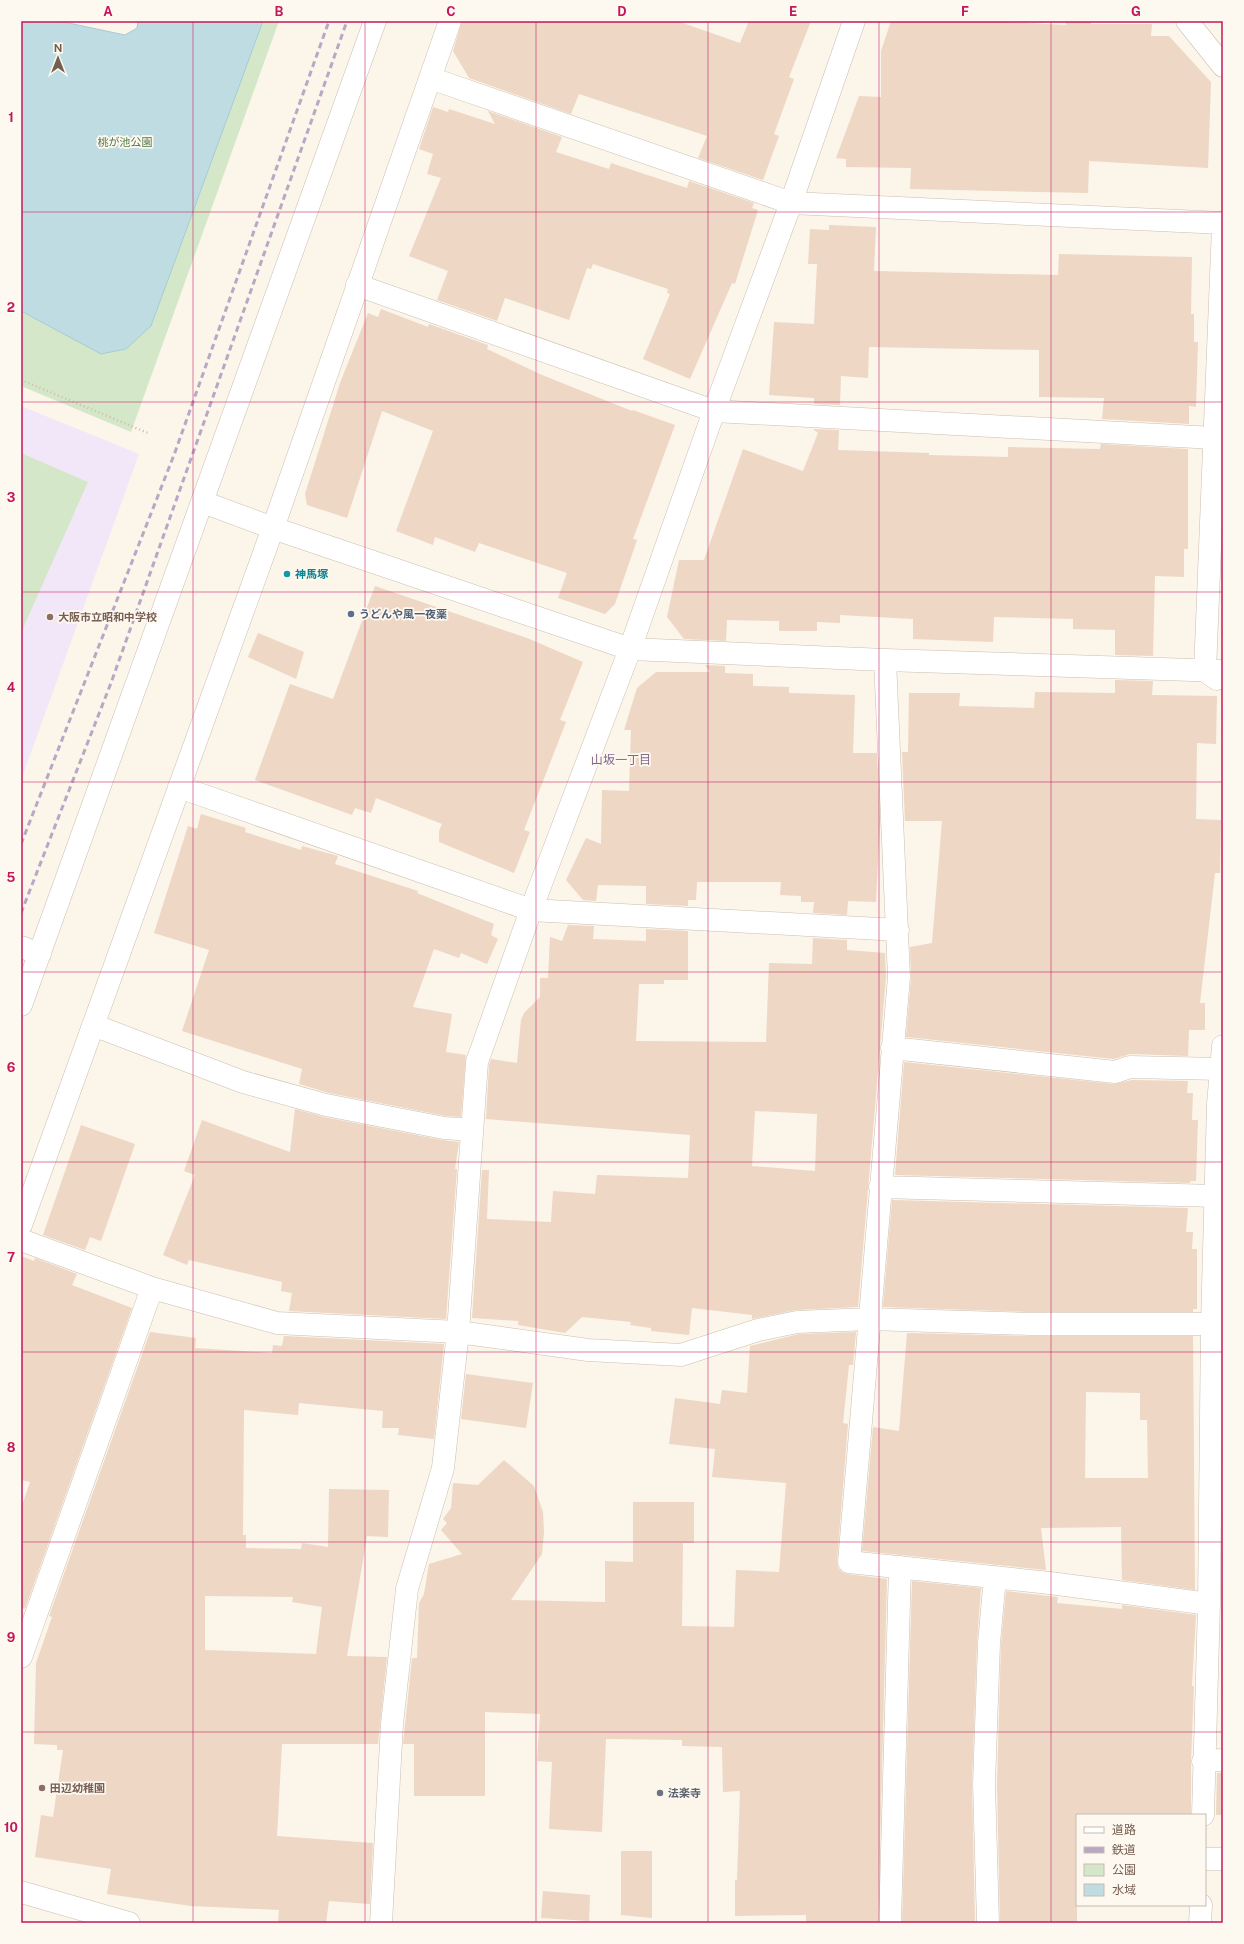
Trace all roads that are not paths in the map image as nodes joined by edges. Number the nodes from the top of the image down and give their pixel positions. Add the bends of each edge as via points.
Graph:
1 (375, 21) edge
2 (450, 21) edge
3 (854, 21) edge
4 (1188, 21) edge
5 (1223, 66) edge
6 (430, 78) junction
7 (791, 203) junction
8 (1223, 223) edge
9 (1223, 227) edge
10 (358, 285) junction
11 (1220, 387) edge
12 (714, 411) junction
13 (1214, 438) junction
14 (203, 502) junction
15 (273, 528) junction
16 (630, 649) junction
17 (885, 660) junction
18 (1214, 671) edge
19 (1223, 684) edge
20 (179, 787) junction
21 (531, 910) junction
22 (898, 930) junction
23 (31, 951) edge
24 (21, 1005) edge
25 (93, 1025) junction
26 (1223, 1046) edge
27 (892, 1048) junction
28 (1221, 1069) junction
29 (472, 1130) junction
30 (880, 1187) junction
31 (1216, 1196) junction
32 (21, 1225) edge
33 (21, 1240) edge
34 (152, 1288) junction
35 (869, 1319) junction
36 (1218, 1324) edge
37 (458, 1332) junction
38 (900, 1567) junction
39 (995, 1577) junction
40 (1209, 1604) junction
41 (21, 1657) edge
42 (1213, 1761) edge
43 (1203, 1814) edge
44 (1206, 1859) edge
45 (1223, 1859) edge
46 (21, 1892) edge
47 (1201, 1906) edge
48 (91, 1917) edge
49 (129, 1923) edge
50 (381, 1923) edge
51 (890, 1923) edge
52 (988, 1923) edge
53 (1200, 1923) edge

1 - 14 street
2 - 6 street
3 - 7 street
4 - 5 street
6 - 7 street
6 - 10 street
7 - 8 street
7 - 12 street
9 - 11 street
10 - 12 street
10 - 15 street
11 - 13 street
12 - 13 street
12 - 16 street
13 - 18 street
14 - 15 street
14 - 23 street
15 - 16 street
15 - 20 street
16 - 17 street
16 - 21 street
17 - 18 street
17 - 22 street
18 - 19 street
20 - 21 street
20 - 25 street
21 - 22 street
21 - 29 street via 477,1062
22 - 27 street via 899,977
23 - 24 street
25 - 29 street via 243,1082 311,1101 444,1128
25 - 32 street
26 - 28 street
27 - 28 street via 1115,1072 1130,1067
27 - 30 street
28 - 31 street
29 - 37 street
30 - 31 street
30 - 35 street
31 - 36 street
33 - 34 street
34 - 37 street via 277,1323
34 - 41 street
35 - 36 street via 1030,1324
35 - 37 street via 797,1322 758,1330 681,1356 588,1350
35 - 38 street via 849,1562
36 - 40 street
37 - 50 street via 443,1468 407,1589 392,1724
38 - 39 street
38 - 51 street
39 - 40 street
39 - 52 street via 989,1643 984,1784
40 - 42 street
42 - 43 street
44 - 45 street
46 - 48 street
47 - 53 street
48 - 49 street

